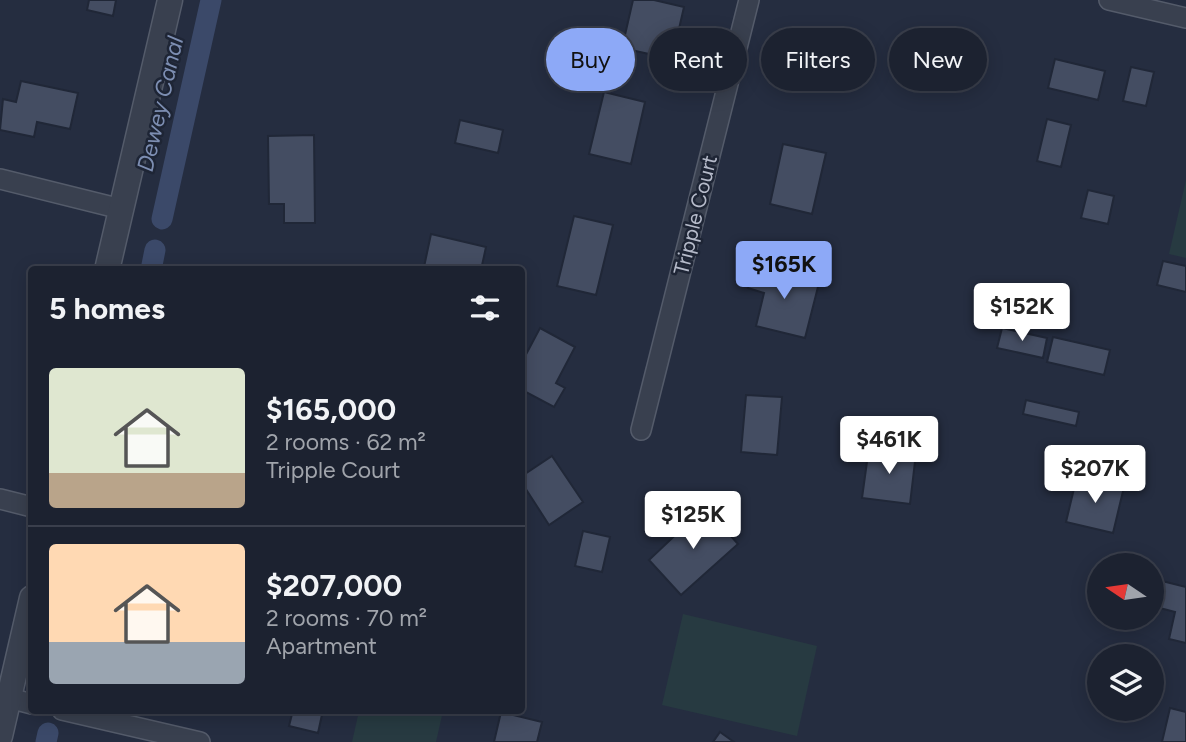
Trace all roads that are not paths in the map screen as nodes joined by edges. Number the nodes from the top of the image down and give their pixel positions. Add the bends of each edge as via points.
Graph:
1 (170, 0) edge
2 (749, 0) edge
3 (1109, 0) edge
4 (1186, 18) edge
5 (0, 179) edge
6 (121, 209) junction
7 (108, 266) edge
8 (640, 430) dead end
9 (0, 499) edge
10 (28, 505) edge
11 (28, 632) edge
12 (20, 701) edge
13 (79, 714) edge
14 (0, 736) edge
15 (200, 742) edge

1 - 6 street
2 - 8 street, Tripple Court
3 - 4 street
5 - 6 street
6 - 7 street
9 - 10 street
11 - 12 street
12 - 14 street
13 - 15 street

